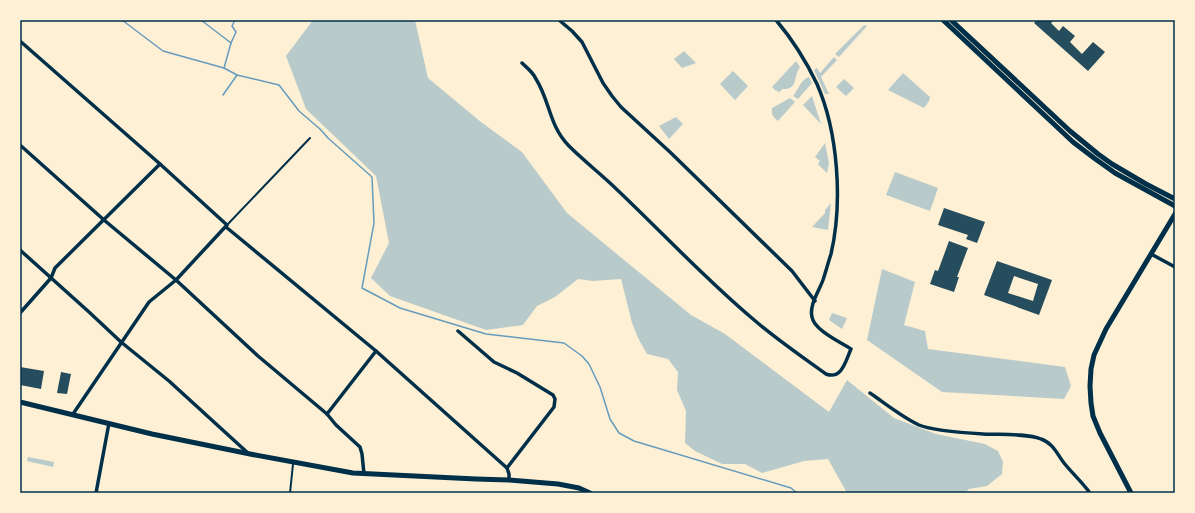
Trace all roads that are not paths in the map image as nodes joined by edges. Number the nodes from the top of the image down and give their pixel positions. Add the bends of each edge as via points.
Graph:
1 (559, 20) edge
2 (776, 20) edge
3 (943, 20) edge
4 (951, 20) edge
5 (20, 41) edge
6 (522, 63) dead end
7 (1048, 114) junction
8 (310, 138) dead end
9 (20, 145) edge
10 (160, 164) junction
11 (1175, 199) edge
12 (1175, 206) edge
13 (1175, 214) edge
14 (104, 220) junction
15 (227, 226) junction
16 (20, 250) edge
17 (1151, 254) junction
18 (1175, 267) edge
19 (51, 278) junction
20 (176, 280) junction
21 (814, 301) junction
22 (20, 313) edge
23 (458, 331) dead end
24 (121, 342) junction
25 (376, 351) junction
26 (870, 393) dead end
27 (20, 402) edge
28 (73, 414) junction
29 (327, 414) junction
30 (109, 423) junction
31 (250, 454) junction
32 (293, 462) junction
33 (508, 468) junction
34 (364, 474) junction
35 (509, 480) junction
36 (96, 493) edge
37 (290, 493) edge
38 (590, 493) edge
39 (1090, 493) edge
40 (1131, 493) edge

1 - 21 street via 582,42 603,83 621,107 792,271
2 - 21 street via 800,53 817,84 828,118 836,160 838,195 834,240 827,268
3 - 7 main road
4 - 7 main road
5 - 10 street
6 - 21 street via 536,78 555,127 569,146 685,258 753,319 826,374 835,375 840,371 851,349 819,329 814,323 811,316
7 - 11 main road via 1112,164
7 - 12 main road via 1074,142 1110,169
8 - 15 lane
9 - 14 street
10 - 14 street
10 - 15 street
13 - 17 main road
14 - 19 street via 56,268
14 - 20 street
15 - 20 street
15 - 25 street
16 - 19 street
17 - 18 street
17 - 40 main road via 1100,342 1094,355 1090,386 1091,403 1098,428
19 - 22 street
19 - 24 street
20 - 24 street via 149,302
20 - 29 street via 258,356
23 - 33 street via 494,362 517,373 553,395 555,399 554,407
24 - 28 street
24 - 31 street via 169,381
25 - 29 street
25 - 33 street
26 - 39 street via 899,413 927,427 1041,439 1055,449
27 - 28 main road
28 - 30 main road
29 - 34 street via 360,447
30 - 31 main road
30 - 36 street
31 - 32 main road
32 - 34 main road
32 - 37 lane
33 - 35 street
34 - 35 main road
35 - 38 main road via 558,484

